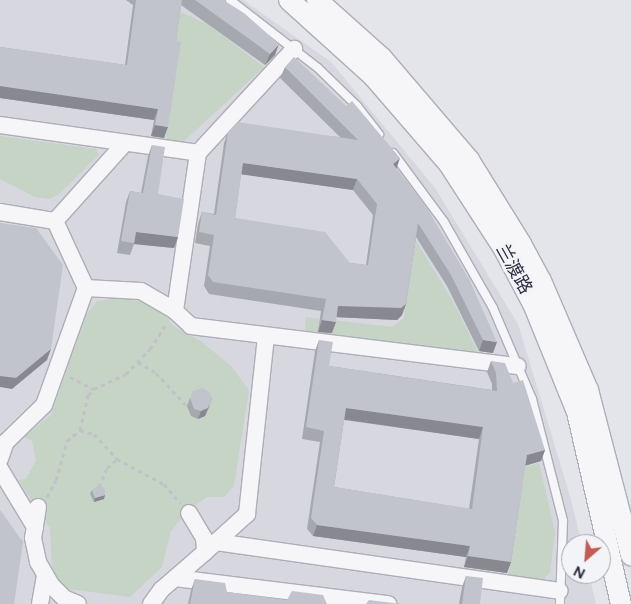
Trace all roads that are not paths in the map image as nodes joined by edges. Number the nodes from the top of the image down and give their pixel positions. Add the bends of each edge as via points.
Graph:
1 (230, 0) edge
2 (289, 0) edge
3 (317, 0) edge
4 (294, 49) junction
5 (0, 125) edge
6 (125, 143) junction
7 (198, 153) junction
8 (0, 212) edge
9 (55, 221) junction
10 (86, 288) junction
11 (176, 311) junction
12 (266, 336) junction
13 (518, 366) junction
14 (3, 440) edge
15 (0, 459) edge
16 (0, 468) edge
17 (38, 507) road end
18 (188, 513) road end
19 (35, 527) junction
20 (211, 547) junction
21 (631, 555) edge
22 (45, 575) junction
23 (175, 578) junction
24 (560, 597) edge
25 (40, 604) edge
26 (78, 604) edge
27 (152, 604) edge
28 (388, 604) edge
29 (621, 604) edge

1 - 4 lane
2 - 29 street, 兰渡路 via 373,76 449,164 504,249 534,306 577,412
3 - 21 street, 兰渡路 via 382,58 462,153 521,244 541,281 588,390
4 - 7 street
4 - 13 lane via 357,106 444,222 493,308
5 - 6 street
6 - 7 street
6 - 9 street
7 - 11 street
8 - 9 street
9 - 10 street
10 - 11 street via 141,290
10 - 14 street via 44,405
11 - 12 street via 191,326
12 - 13 street
12 - 20 street via 247,514
13 - 24 lane via 532,399 563,522
14 - 15 street
16 - 19 street
17 - 19 street
18 - 20 street
19 - 22 street via 32,538
20 - 23 street
20 - 24 street
22 - 25 street
22 - 26 street via 64,598
23 - 27 street
23 - 28 street

